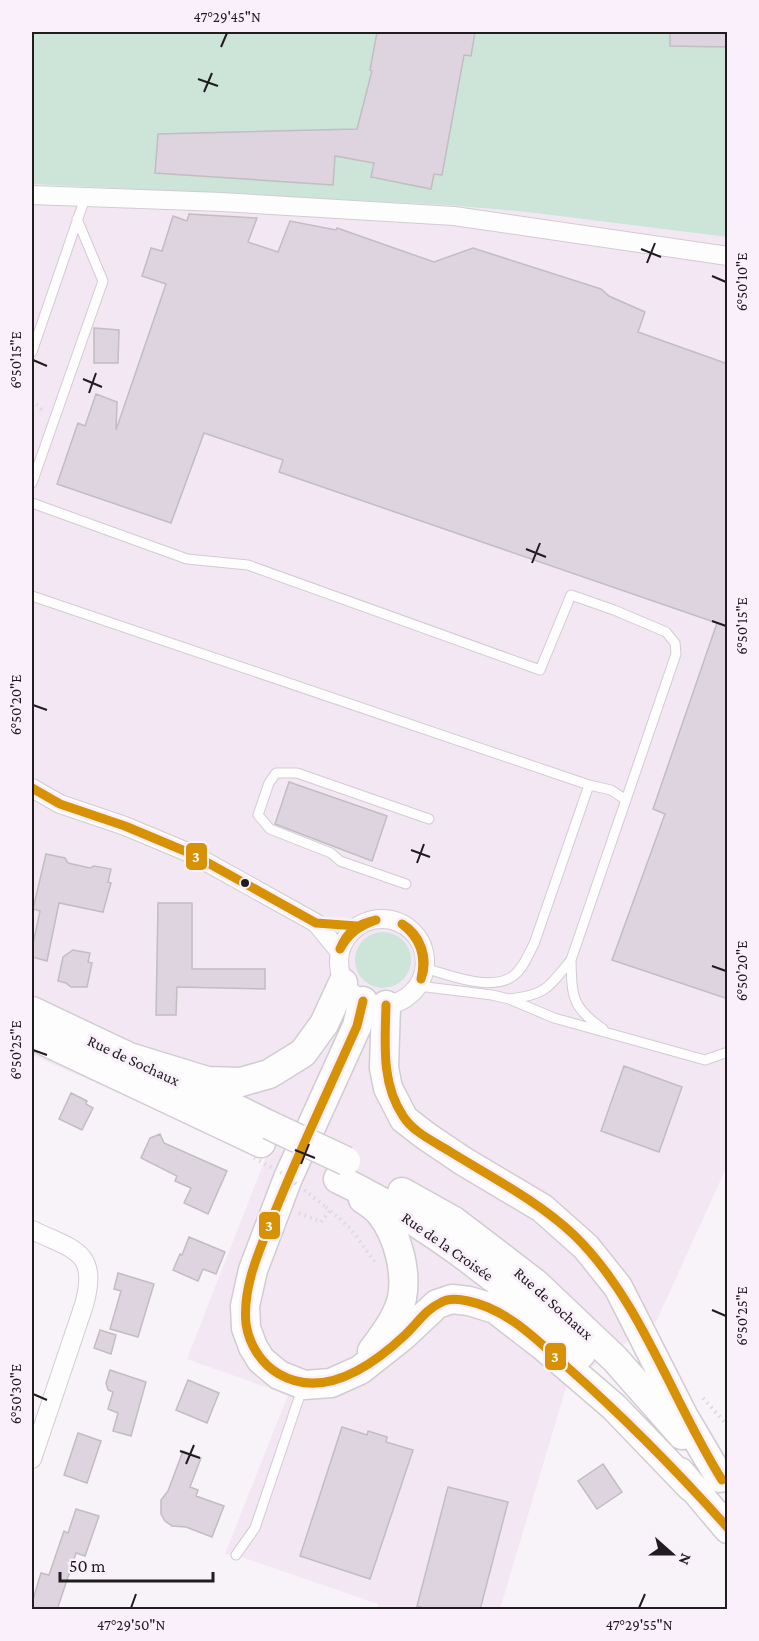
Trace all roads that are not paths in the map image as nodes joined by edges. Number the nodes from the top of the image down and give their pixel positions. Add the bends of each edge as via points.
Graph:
1 (32, 195) edge
2 (85, 198) junction
3 (77, 219) junction
4 (728, 256) edge
5 (32, 352) edge
6 (32, 483) edge
7 (32, 503) edge
8 (32, 597) edge
9 (589, 785) junction
10 (32, 788) edge
11 (626, 800) junction
12 (429, 819) dead end
13 (406, 884) dead end
14 (316, 922) junction
15 (357, 926) junction
16 (339, 951) junction
17 (571, 960) junction
18 (425, 968) junction
19 (418, 986) junction
20 (364, 996) junction
21 (509, 999) junction
22 (32, 1011) edge
23 (609, 1034) junction
24 (32, 1035) edge
25 (728, 1052) edge
26 (129, 1056) junction
27 (262, 1142) junction
28 (342, 1170) junction
29 (32, 1230) edge
30 (576, 1349) joint
31 (360, 1370) junction
32 (303, 1385) junction
33 (32, 1459) edge
34 (724, 1482) edge
35 (691, 1486) junction
36 (728, 1529) edge
37 (236, 1555) dead end

1 - 2 street
2 - 3 lane
2 - 4 street via 454,216
3 - 5 lane
3 - 6 lane via 103,281
7 - 11 lane via 187,559 248,565 540,670 571,595 666,632 675,643 676,654
8 - 9 lane
9 - 11 lane via 611,790
9 - 18 lane via 534,944 512,977 497,981 465,980
10 - 14 street via 60,804 192,854
11 - 17 lane
12 - 13 lane via 297,773 276,773 269,783 258,815 270,830
14 - 15 street
14 - 16 street
15 - 16 street
15 - 18 street via 384,918 398,921 419,940
16 - 20 street via 339,973
17 - 21 lane via 548,989
17 - 23 lane via 573,997 585,1016
18 - 19 street
19 - 20 street via 398,1002
19 - 21 lane
20 - 26 main road via 324,1024 303,1053 269,1074 241,1082 207,1081
20 - 32 main road via 357,1026 253,1270 245,1306 246,1328 261,1360 279,1375
20 - 34 main road via 388,1088 404,1119 542,1208 586,1247 618,1287 684,1417
21 - 23 lane via 554,1018
22 - 26 main road, Rue de Sochaux
23 - 25 lane via 705,1060
24 - 27 main road
26 - 27 main road, Rue de Sochaux
27 - 28 main road, bridge
28 - 30 main road, Rue de la Croisée via 472,1261
28 - 31 main road via 380,1213 396,1240 403,1272 402,1299
28 - 34 main road, Rue de Sochaux via 454,1221 535,1283 615,1359
29 - 33 street via 71,1248 85,1260 89,1287
30 - 35 main road, Rue de Sochaux via 618,1392
31 - 32 main road via 331,1383
31 - 35 main road via 436,1304 452,1299 495,1309 614,1407
32 - 37 lane via 255,1528
35 - 36 main road, Rue de Sochaux

